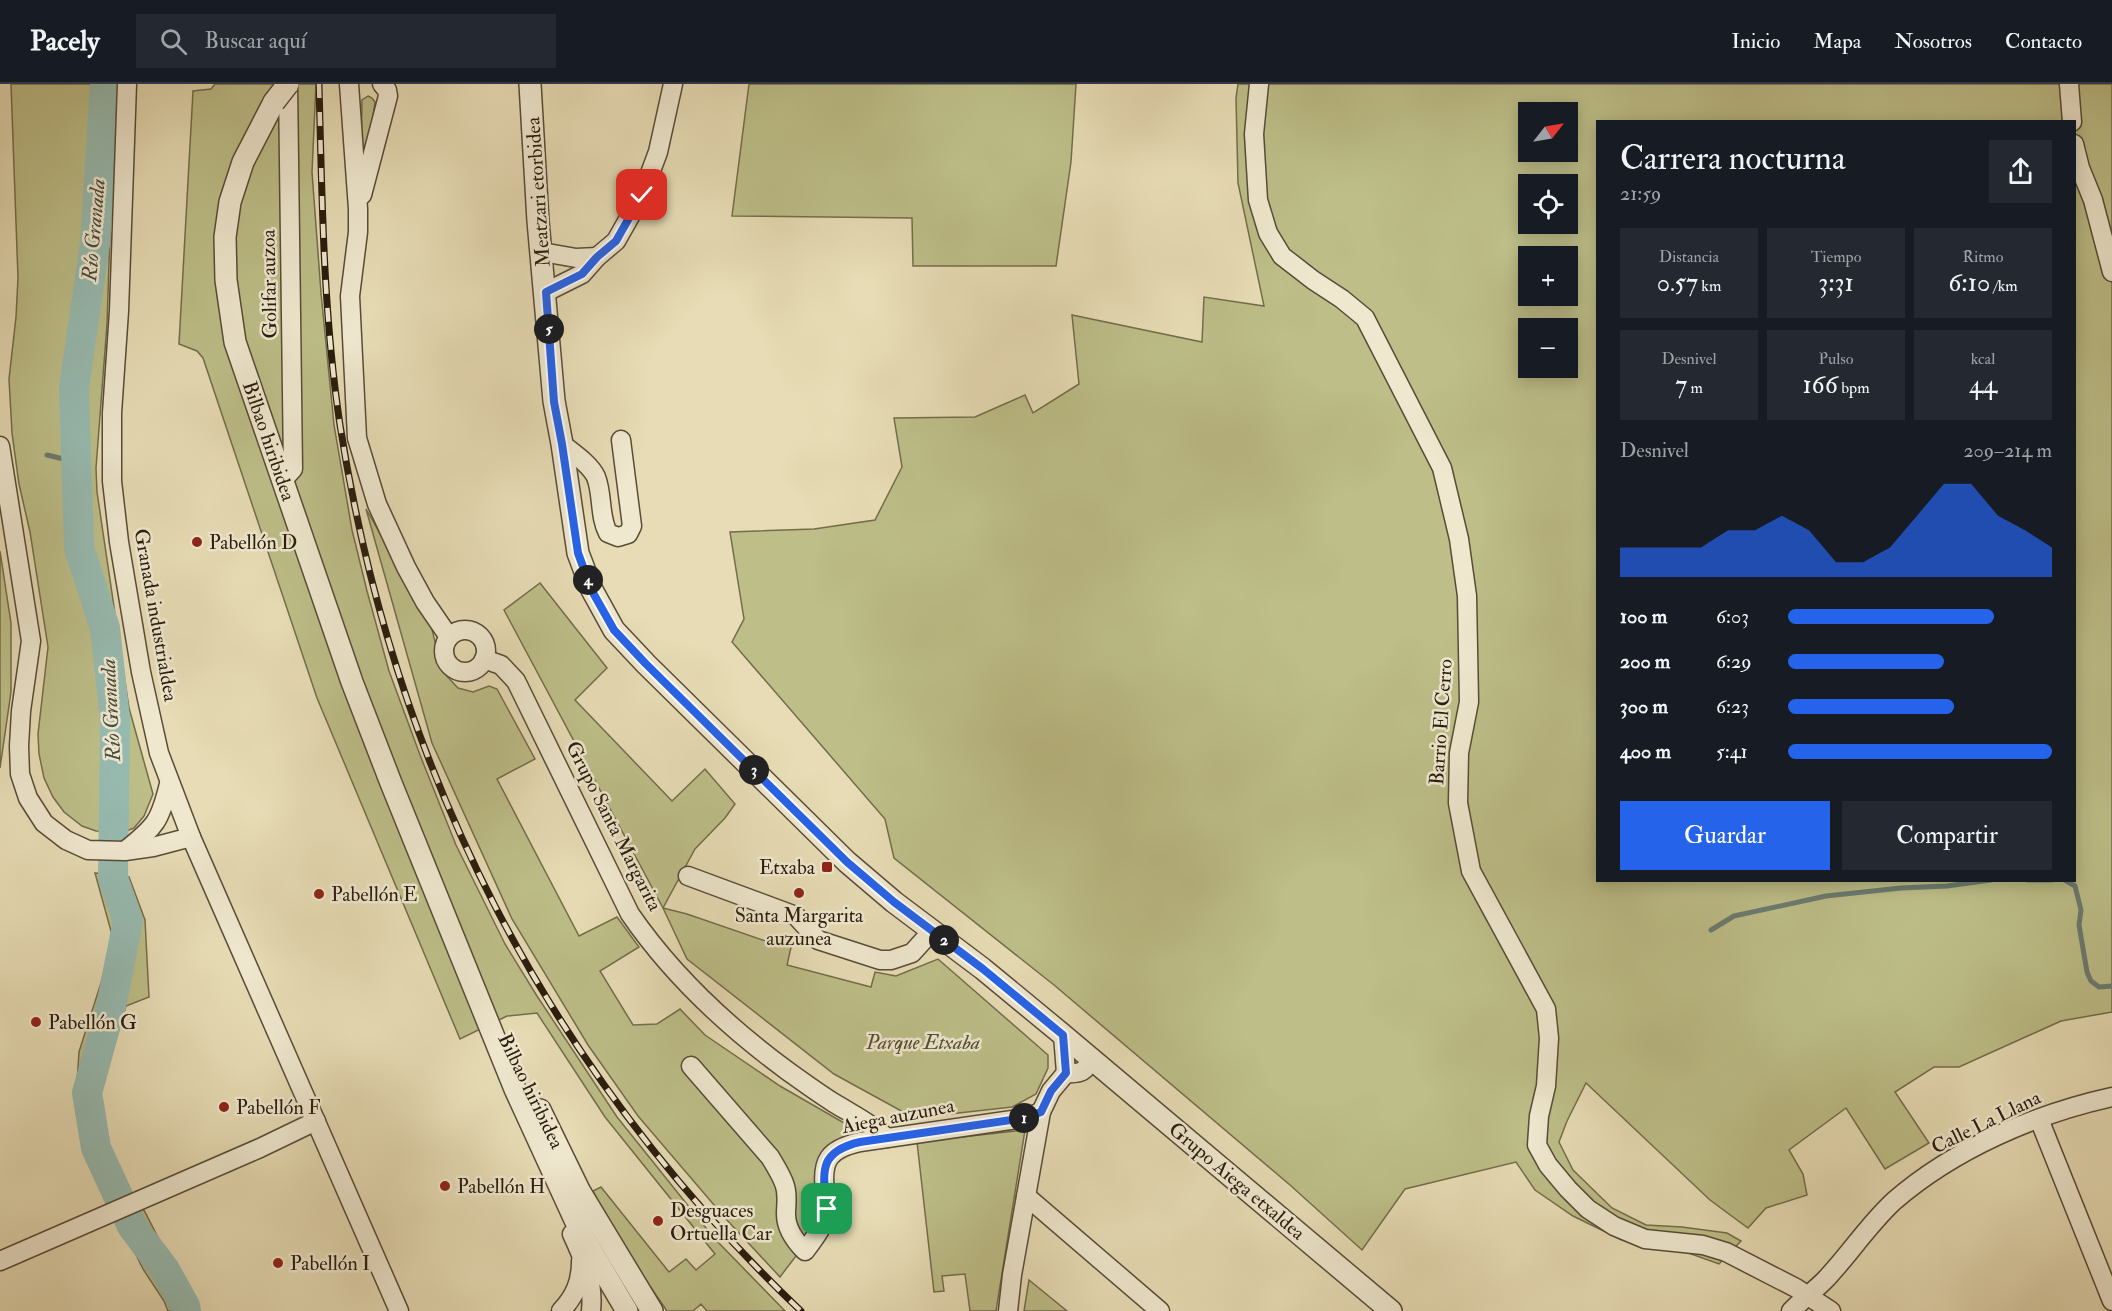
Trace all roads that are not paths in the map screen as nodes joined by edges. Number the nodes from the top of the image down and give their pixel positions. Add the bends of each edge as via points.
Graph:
1 (127, 84) edge
2 (288, 84) edge
3 (349, 84) edge
4 (530, 84) edge
5 (673, 84) edge
6 (1259, 84) edge
7 (2069, 84) edge
8 (386, 86) edge
9 (2072, 120) edge
10 (2076, 152) edge
11 (358, 209) junction
12 (542, 252) junction
13 (597, 257) junction
14 (2112, 272) edge
15 (546, 292) junction
16 (621, 440) dead end
17 (562, 444) junction
18 (0, 446) edge
19 (283, 480) junction
20 (449, 637) junction
21 (484, 659) junction
22 (169, 784) junction
23 (191, 837) junction
24 (125, 851) junction
25 (425, 863) junction
26 (688, 876) dead end
27 (932, 931) junction
28 (1076, 1063) junction
29 (692, 1066) dead end
30 (515, 1089) junction
31 (2112, 1097) edge
32 (1041, 1112) junction
33 (2039, 1119) junction
34 (316, 1121) junction
35 (888, 1137) junction
36 (580, 1192) junction
37 (1026, 1196) junction
38 (581, 1253) junction
39 (0, 1261) edge
40 (1807, 1295) junction
41 (2112, 1301) edge
42 (399, 1311) edge
43 (561, 1311) edge
44 (591, 1311) edge
45 (627, 1311) edge
46 (642, 1311) edge
47 (652, 1311) edge
48 (1008, 1311) edge
49 (1160, 1311) edge
50 (1391, 1311) edge
51 (1791, 1311) edge
52 (1832, 1311) edge

1 - 22 street, Granada industrialdea via 112,481 141,672
2 - 19 street, Golifar auzoa via 292,469
2 - 19 street, Bilbao hiribidea, bridge via 274,102 243,162 230,202 225,237 226,280 235,342
3 - 11 street
4 - 12 street, Meatzari etorbidea
5 - 13 street via 658,152 642,195 616,241
6 - 40 street, Barrio El Cerro via 1254,134 1257,189 1268,233 1282,256 1365,318 1442,468 1459,539 1467,596 1469,702 1459,753 1458,803 1471,871 1546,1009 1546,1086 1537,1145 1568,1189 1614,1227 1645,1239 1703,1245 1726,1252
7 - 9 street
8 - 11 street via 388,96
10 - 14 street
11 - 20 street via 350,296 357,438 377,504 405,567
12 - 13 street
12 - 15 street, Meatzari etorbidea
13 - 15 street via 582,274
15 - 17 street, Meatzari etorbidea via 554,402
16 - 17 street via 632,526 628,534 618,537 609,533 605,525 596,478 590,468
17 - 27 street, Meatzari etorbidea via 578,553 592,591 614,630 847,862
18 - 24 street via 31,641 21,711 20,774 28,798 44,823 66,840 88,850
19 - 25 street, Bilbao hiribidea via 352,682
20 - 21 street via 460,630 479,635 486,646
20 - 21 street via 444,649 448,663 459,671 477,668
21 - 35 street, Grupo Santa Margarita via 501,665 516,681 630,914 647,939 720,1015 755,1045
22 - 23 street, Granada industrialdea
22 - 24 street via 162,811 150,831
23 - 24 street
23 - 34 street, Granada industrialdea
25 - 30 street, Bilbao hiribidea
25 - 36 street, Bilbao hiribidea
26 - 27 street via 796,916 818,940 880,960 912,953
27 - 28 street, Meatzari etorbidea via 1063,1035
28 - 32 street via 1051,1091
28 - 50 street, Grupo Aiega etxaldea via 1112,1076
29 - 35 street, Aiega auzunea via 780,1173 785,1187 786,1221 806,1251 827,1209 824,1180 829,1157 849,1145
30 - 38 street via 519,1122
30 - 45 street, Bilbao hiribidea via 582,1235
31 - 33 street, Calle La Llana
32 - 35 street, Aiega auzunea via 1025,1118
32 - 37 street
33 - 40 street, Calle La Llana via 1977,1146 1921,1181 1869,1225 1824,1281
33 - 41 street
34 - 39 street
34 - 42 street, Granada industrialdea
36 - 46 street via 583,1213
36 - 47 street, Bilbao hiribidea
37 - 48 street
37 - 49 street
38 - 43 street via 577,1289
38 - 44 street via 592,1287
40 - 51 street, Calle La Llana
40 - 52 street, Barrio El Cerro

